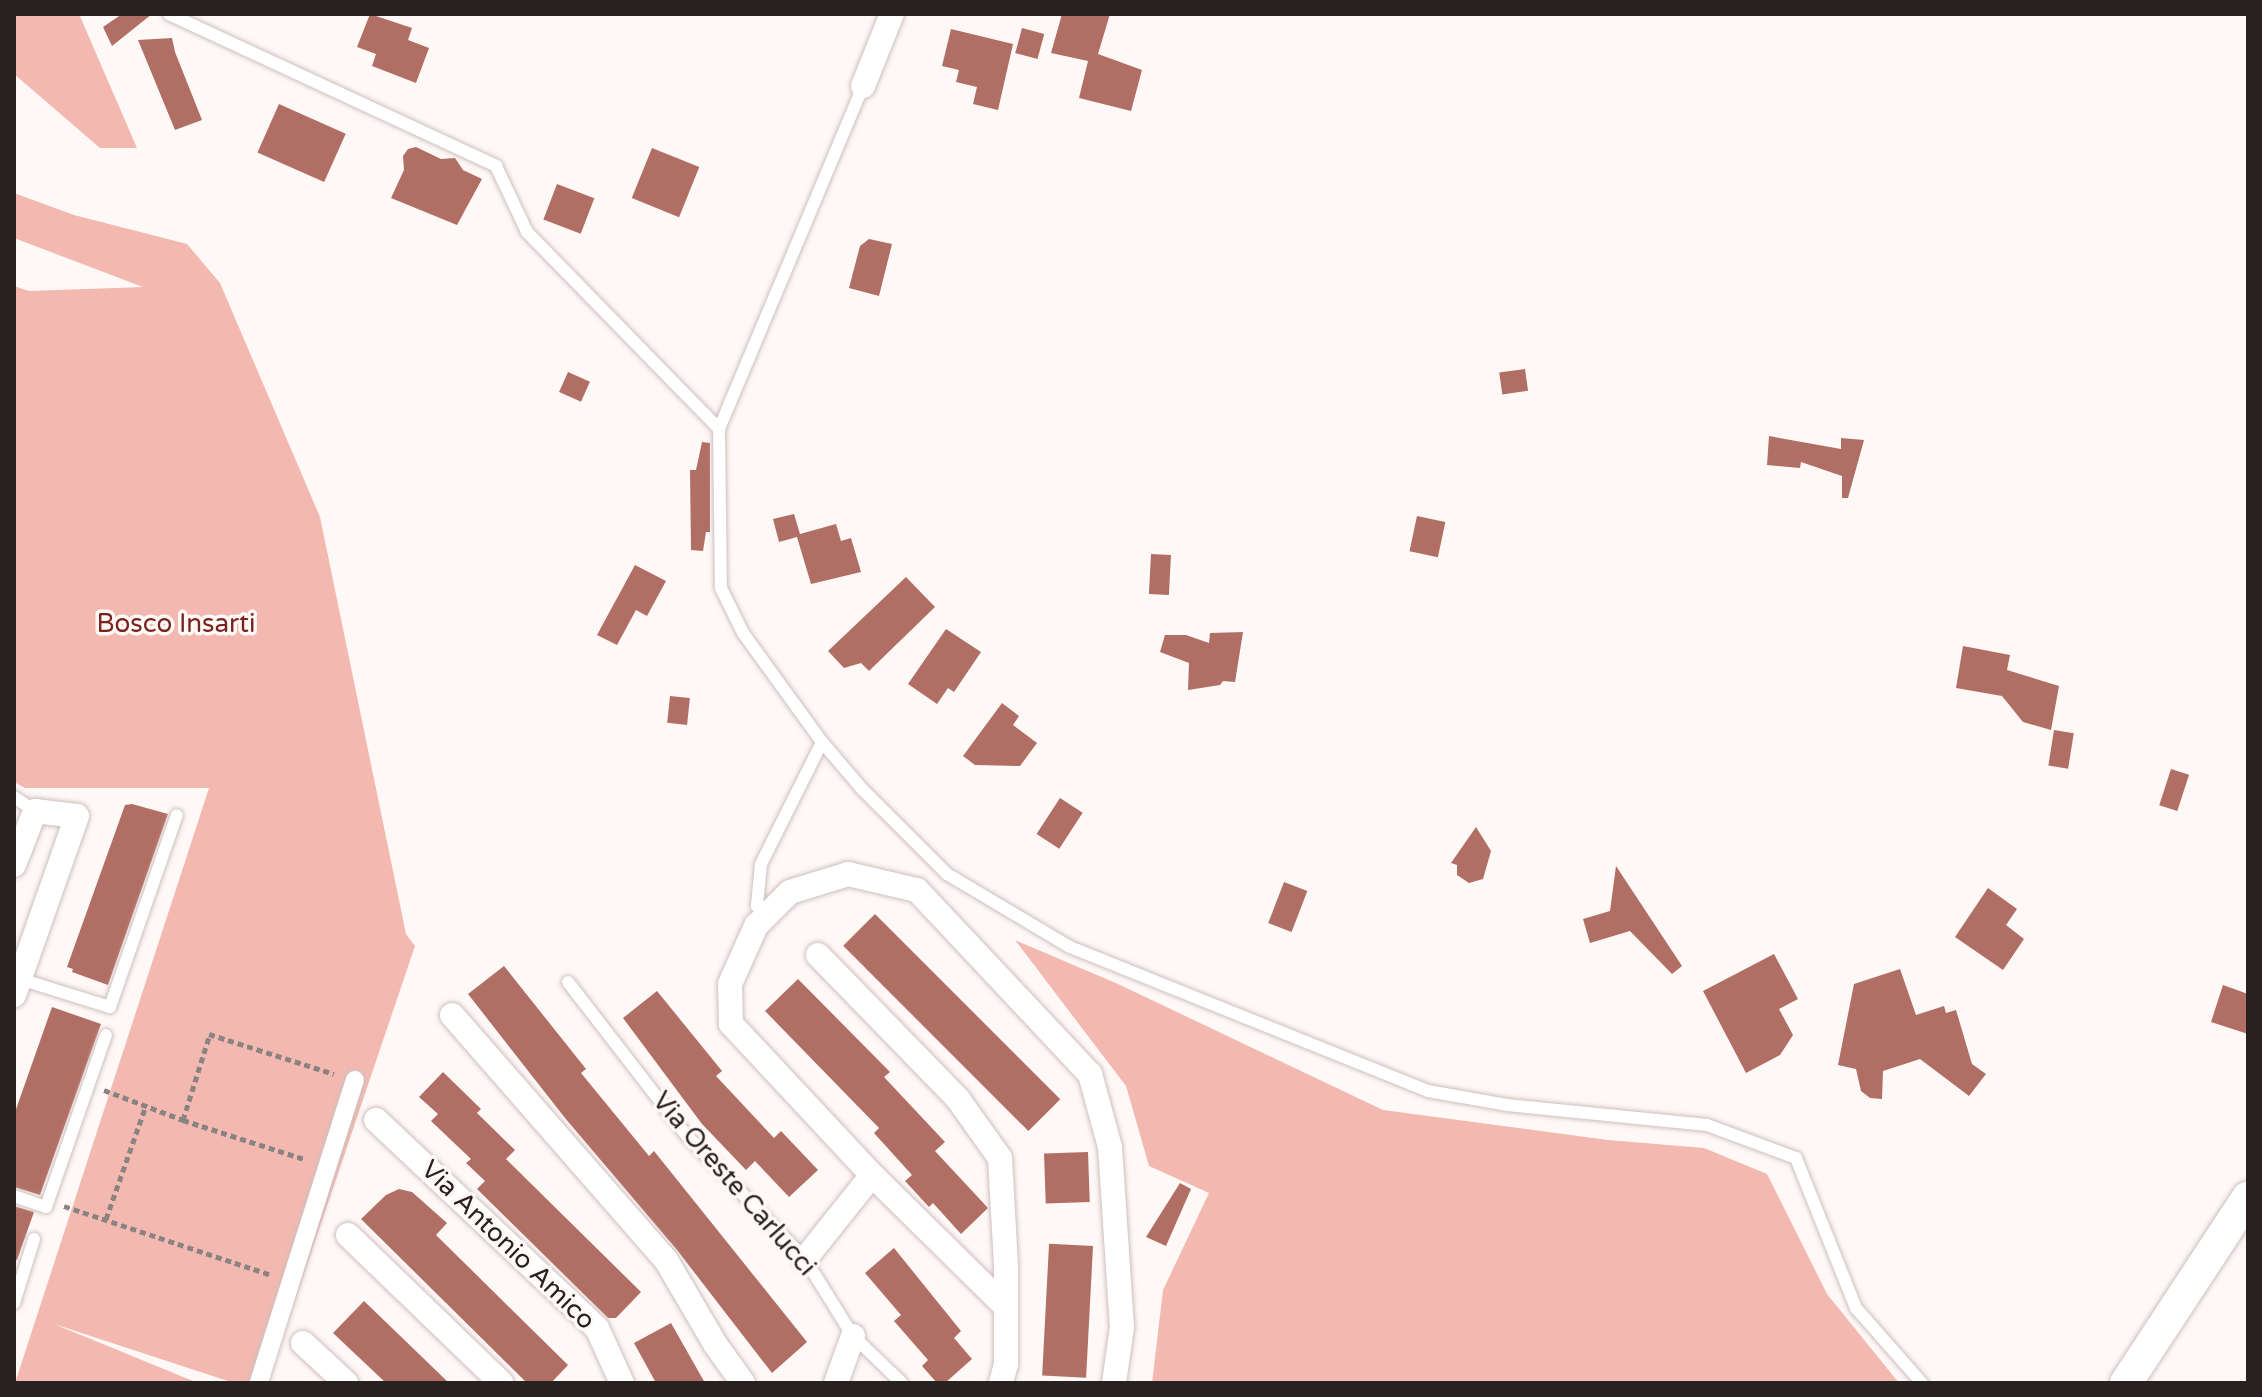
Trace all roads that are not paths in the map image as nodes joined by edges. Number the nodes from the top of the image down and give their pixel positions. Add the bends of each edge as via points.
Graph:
1 (169, 14) edge
2 (892, 14) edge
3 (863, 86) joint
4 (719, 429) junction
5 (822, 742) junction
6 (14, 797) edge
7 (35, 811) junction
8 (177, 815) dead end
9 (16, 852) edge
10 (768, 914) junction
11 (818, 955) dead end
12 (568, 982) dead end
13 (17, 987) edge
14 (452, 1015) dead end
15 (106, 1035) dead end
16 (355, 1080) road end
17 (376, 1120) dead end
18 (872, 1175) junction
19 (14, 1196) edge
20 (2248, 1197) edge
21 (348, 1235) dead end
22 (34, 1239) dead end
23 (805, 1259) junction
24 (14, 1303) edge
25 (1006, 1307) junction
26 (853, 1336) junction
27 (303, 1343) dead end
28 (259, 1382) edge
29 (346, 1383) edge
30 (501, 1383) edge
31 (622, 1383) edge
32 (743, 1383) edge
33 (836, 1383) edge
34 (902, 1383) edge
35 (1001, 1383) edge
36 (1114, 1383) edge
37 (1922, 1383) edge
38 (2126, 1383) edge

1 - 4 lane via 496,166 527,232
2 - 3 street
3 - 4 lane
4 - 5 lane via 721,588 743,633
5 - 10 lane via 761,864 757,906
5 - 37 lane via 947,874 1070,947 1428,1091 1507,1105 1707,1125 1796,1158 1856,1308
6 - 7 lane
7 - 9 street
7 - 13 street via 77,816
8 - 13 lane via 110,1007
10 - 18 street via 756,926 730,984 731,1024
10 - 36 street via 790,892 848,874 917,890 1090,1074 1110,1147 1122,1327
11 - 25 street via 958,1099 1000,1158
12 - 23 lane, Via Oreste Carlucci via 688,1137
14 - 32 street via 666,1260
15 - 19 lane via 46,1207
16 - 28 street
17 - 31 street, Via Antonio Amico via 597,1328
18 - 23 street
18 - 25 street
20 - 38 main road
21 - 30 street
22 - 24 lane
23 - 26 lane, Via Oreste Carlucci
25 - 35 street
26 - 33 street
26 - 34 lane, Via Oreste Carlucci
27 - 29 street

